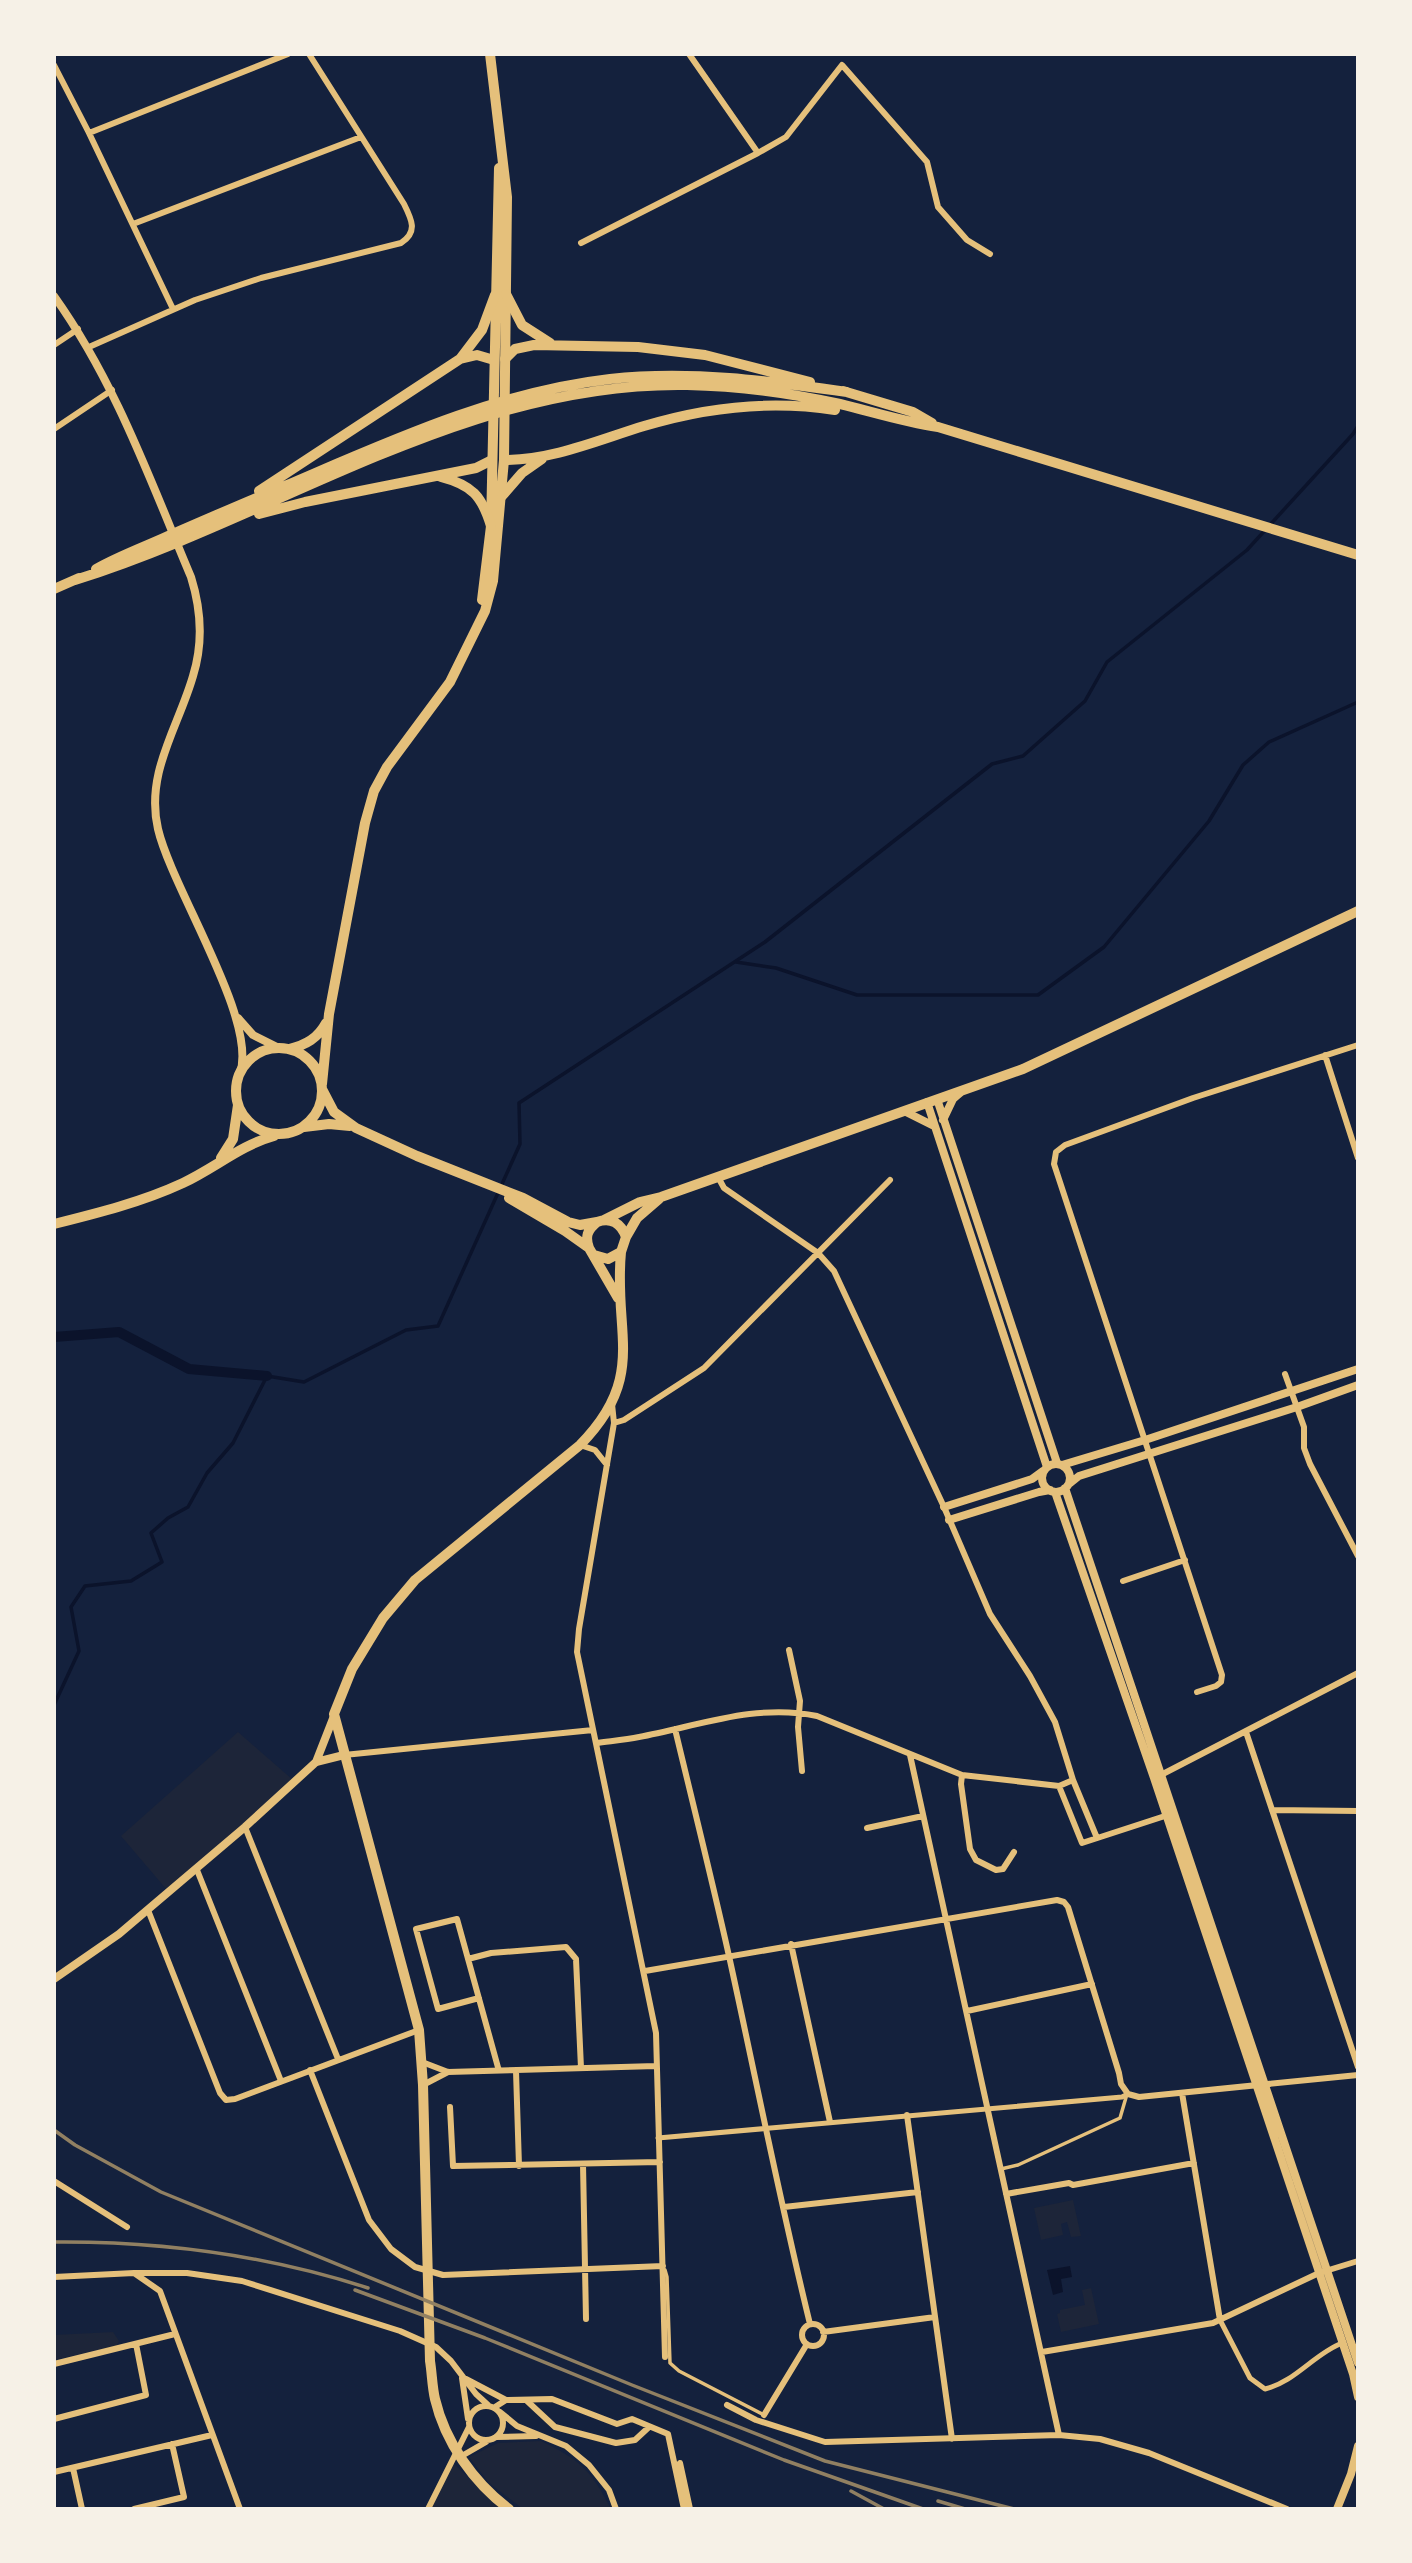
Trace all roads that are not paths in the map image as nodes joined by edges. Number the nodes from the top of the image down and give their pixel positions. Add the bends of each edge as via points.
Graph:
1 (288, 54) edge
2 (309, 54) edge
3 (490, 54) edge
4 (689, 54) edge
5 (54, 65) edge
6 (89, 133) junction
7 (361, 137) junction
8 (758, 153) junction
9 (133, 223) junction
10 (581, 243) dead end
11 (990, 254) dead end
12 (501, 295) junction
13 (54, 296) edge
14 (173, 309) junction
15 (78, 329) junction
16 (54, 345) edge
17 (552, 345) junction
18 (89, 347) junction
19 (460, 359) junction
20 (499, 359) junction
21 (499, 375) junction
22 (112, 390) junction
23 (848, 392) junction
24 (870, 412) junction
25 (938, 427) junction
26 (54, 429) edge
27 (544, 458) junction
28 (492, 460) junction
29 (504, 460) junction
30 (438, 476) junction
31 (502, 496) junction
32 (239, 505) junction
33 (233, 521) junction
34 (491, 526) junction
35 (1358, 555) edge
36 (75, 580) junction
37 (54, 589) edge
38 (478, 626) junction
39 (1358, 911) edge
40 (232, 1006) junction
41 (329, 1014) junction
42 (1358, 1045) edge
43 (284, 1048) junction
44 (1325, 1055) junction
45 (240, 1073) junction
46 (322, 1086) junction
47 (964, 1089) junction
48 (932, 1100) junction
49 (238, 1102) junction
50 (906, 1112) junction
51 (943, 1120) junction
52 (934, 1126) junction
53 (356, 1128) junction
54 (300, 1129) junction
55 (281, 1134) junction
56 (1358, 1157) edge
57 (212, 1168) junction
58 (718, 1177) junction
59 (890, 1180) dead end
60 (662, 1197) junction
61 (521, 1201) junction
62 (600, 1221) junction
63 (54, 1224) edge
64 (625, 1237) junction
65 (591, 1252) junction
66 (621, 1252) junction
67 (818, 1253) junction
68 (620, 1302) junction
69 (1358, 1368) edge
70 (1285, 1374) dead end
71 (1358, 1385) edge
72 (1292, 1392) junction
73 (612, 1404) junction
74 (1297, 1408) junction
75 (614, 1423) junction
76 (1145, 1440) junction
77 (580, 1445) junction
78 (1150, 1454) junction
79 (1060, 1464) junction
80 (607, 1465) junction
81 (1045, 1469) junction
82 (1067, 1486) junction
83 (1052, 1491) junction
84 (944, 1507) junction
85 (949, 1520) junction
86 (1358, 1556) edge
87 (1185, 1560) junction
88 (1123, 1581) dead end
89 (789, 1650) dead end
90 (1358, 1674) edge
91 (1197, 1692) dead end
92 (798, 1712) junction
93 (334, 1714) junction
94 (675, 1729) junction
95 (593, 1730) junction
96 (1246, 1732) junction
97 (596, 1743) junction
98 (344, 1755) junction
99 (910, 1755) junction
100 (316, 1762) junction
101 (802, 1771) dead end
102 (962, 1775) junction
103 (1158, 1777) junction
104 (1073, 1780) junction
105 (1059, 1786) junction
106 (1272, 1810) junction
107 (1358, 1811) edge
108 (1171, 1814) junction
109 (923, 1816) junction
110 (246, 1827) junction
111 (867, 1828) dead end
112 (1097, 1838) junction
113 (1014, 1852) dead end
114 (197, 1870) junction
115 (148, 1910) junction
116 (945, 1919) junction
117 (791, 1944) junction
118 (729, 1955) junction
119 (468, 1959) junction
120 (645, 1970) junction
121 (54, 1979) edge
122 (1092, 1984) junction
123 (479, 1998) junction
124 (967, 2011) junction
125 (419, 2029) junction
126 (338, 2059) junction
127 (422, 2062) junction
128 (656, 2066) junction
129 (1358, 2067) edge
130 (581, 2068) junction
131 (310, 2070) junction
132 (499, 2071) junction
133 (516, 2071) junction
134 (448, 2072) junction
135 (1358, 2075) edge
136 (281, 2081) junction
137 (1260, 2084) junction
138 (423, 2085) junction
139 (1182, 2093) junction
140 (1128, 2094) junction
141 (450, 2107) dead end
142 (988, 2109) junction
143 (907, 2115) junction
144 (830, 2123) junction
145 (767, 2128) junction
146 (658, 2138) junction
147 (660, 2162) junction
148 (1194, 2163) junction
149 (583, 2164) junction
150 (519, 2166) junction
151 (1001, 2169) junction
152 (54, 2181) edge
153 (918, 2192) junction
154 (1006, 2194) junction
155 (784, 2207) junction
156 (127, 2227) dead end
157 (1358, 2261) edge
158 (663, 2266) junction
159 (584, 2269) junction
160 (1323, 2272) junction
161 (134, 2273) junction
162 (54, 2277) edge
163 (935, 2318) junction
164 (586, 2319) dead end
165 (1220, 2320) junction
166 (810, 2324) junction
167 (823, 2332) junction
168 (175, 2334) junction
169 (1342, 2343) junction
170 (136, 2344) junction
171 (807, 2344) junction
172 (1042, 2352) junction
173 (668, 2360) joint
174 (1358, 2363) edge
175 (54, 2364) edge
176 (461, 2376) junction
177 (1358, 2397) edge
178 (506, 2400) junction
179 (526, 2400) junction
180 (727, 2404) dead end
181 (494, 2408) junction
182 (764, 2415) joint
183 (54, 2419) edge
184 (469, 2423) junction
185 (648, 2428) dead end
186 (212, 2434) junction
187 (1059, 2435) junction
188 (542, 2436) junction
189 (493, 2438) junction
190 (952, 2439) junction
191 (172, 2444) junction
192 (1358, 2446) edge
193 (452, 2462) junction
194 (680, 2463) dead end
195 (1358, 2466) edge
196 (73, 2468) junction
197 (54, 2472) edge
198 (1351, 2474) junction
199 (683, 2507) edge
200 (82, 2509) edge
201 (134, 2509) edge
202 (240, 2509) edge
203 (428, 2509) edge
204 (509, 2509) edge
205 (616, 2509) edge
206 (690, 2509) edge
207 (1287, 2509) edge
208 (1337, 2509) edge

1 - 6 street
2 - 7 street
3 - 12 main road via 501,134 497,198
4 - 8 street
5 - 6 street
6 - 9 street
7 - 9 street
7 - 14 street via 412,218 409,238 261,278
8 - 10 street
8 - 11 street via 786,136 842,65 927,162 938,207 967,240
9 - 14 street
12 - 17 main road via 522,325
12 - 19 main road
12 - 20 main road
13 - 15 street
14 - 18 street
15 - 16 street
15 - 18 street
17 - 20 main road via 519,348
17 - 23 main road via 683,352
18 - 22 street
19 - 20 main road via 477,355
19 - 32 main road
20 - 21 main road
21 - 28 main road
21 - 29 main road
22 - 26 street
22 - 40 street via 191,577 199,613 194,676 163,756 155,811 170,865
23 - 25 main road via 913,412
23 - 32 main road via 692,376 565,386 427,427
24 - 25 main road
24 - 27 main road via 782,404 729,408 648,425
24 - 33 main road via 734,387 655,385 571,395 440,431
25 - 35 main road
27 - 29 main road
27 - 31 main road via 522,473
28 - 29 main road
28 - 30 main road
28 - 34 main road
29 - 31 main road
30 - 33 main road
30 - 34 main road via 473,491
31 - 38 main road via 493,581
32 - 36 main road
33 - 36 main road
34 - 38 main road
36 - 37 main road
38 - 41 main road via 450,682 374,791
39 - 47 main road via 1023,1069
40 - 43 street via 253,1035
40 - 45 street via 242,1046
41 - 43 main road via 314,1039 300,1047
41 - 46 main road
42 - 44 street
43 - 45 main road via 256,1055
43 - 46 main road via 312,1063
44 - 56 street
44 - 76 street via 1180,1102 1056,1152 1054,1164
45 - 49 main road
46 - 53 main road via 334,1111
46 - 54 main road via 317,1112
47 - 48 main road
47 - 51 street
48 - 50 main road
48 - 51 street
48 - 52 street
49 - 55 main road via 254,1126
49 - 57 main road via 231,1144
50 - 52 street
50 - 58 main road
51 - 79 street
52 - 81 street via 1016,1367
53 - 54 main road via 329,1124
53 - 61 main road
54 - 55 main road
55 - 57 main road via 253,1143
57 - 63 main road via 140,1200
58 - 60 main road
58 - 67 street via 724,1188
59 - 67 street
60 - 62 main road
60 - 64 main road via 637,1218
61 - 62 main road via 568,1223
61 - 65 main road
62 - 64 main road via 618,1224
62 - 65 main road via 587,1234
64 - 66 main road
65 - 66 main road via 608,1259
65 - 68 main road
66 - 68 main road
67 - 75 street via 704,1368
67 - 84 street via 834,1271
68 - 73 main road via 623,1370
69 - 72 street
70 - 72 street
71 - 74 street
72 - 74 street
72 - 76 street
73 - 75 street
73 - 77 main road
74 - 78 street
74 - 86 street via 1310,1464
75 - 80 street
76 - 78 street
76 - 79 street
77 - 80 street via 595,1450
77 - 93 main road via 415,1580 370,1638
78 - 82 street via 1079,1476
78 - 87 street
79 - 81 street
79 - 82 street via 1069,1471
80 - 95 street via 577,1652
81 - 83 street via 1043,1484
81 - 84 street via 1032,1479
82 - 83 street
82 - 103 street
83 - 85 street
83 - 103 street
84 - 85 street
85 - 104 street via 990,1614 1055,1722
87 - 88 street
87 - 91 street via 1222,1675 1216,1686
89 - 92 street via 800,1701
90 - 96 street
92 - 94 street via 721,1717
92 - 99 street
92 - 101 street
93 - 98 main road
93 - 100 street
94 - 97 street
94 - 118 street
95 - 97 street
95 - 98 street
96 - 103 street
96 - 106 street
97 - 120 street
98 - 100 street
98 - 125 main road
99 - 102 street
99 - 109 street
100 - 110 street
102 - 105 street
102 - 113 street via 970,1849 976,1860 1003,1869
103 - 108 street
104 - 105 street
104 - 112 street
105 - 112 street via 1082,1843
106 - 107 street
106 - 129 street
108 - 112 street
108 - 137 street
109 - 111 street
109 - 116 street
110 - 114 street
110 - 126 street
114 - 115 street
114 - 136 street
115 - 121 street
115 - 136 street via 220,2093 226,2100 235,2099
116 - 117 street
116 - 122 street via 1060,1900 1068,1907
116 - 124 street
117 - 118 street
117 - 144 street
118 - 120 street
118 - 145 street
119 - 123 street
119 - 123 street via 457,1919 416,1929 438,2009
119 - 130 street via 566,1947 572,1952
120 - 128 street via 656,2033
122 - 124 street
122 - 140 street via 1121,2084
123 - 132 street
124 - 142 street
125 - 126 street
125 - 127 main road
126 - 131 street
127 - 134 street
127 - 138 main road
128 - 130 street
128 - 146 street
130 - 133 street
131 - 136 street
131 - 159 street via 369,2220 391,2249 415,2267 443,2274
132 - 133 street
132 - 134 street
133 - 150 street
134 - 138 street
135 - 137 street
137 - 139 street
137 - 160 street
138 - 204 main road via 430,2361 435,2399 450,2441 474,2476
139 - 140 street
139 - 148 street
140 - 142 street
140 - 151 lane via 1120,2118
141 - 150 street via 453,2166
142 - 143 street
142 - 151 street
143 - 144 street
143 - 153 street
144 - 145 street
145 - 146 street
145 - 155 street
146 - 147 street
147 - 149 street
147 - 158 street
148 - 154 street
148 - 165 street
149 - 150 street
149 - 159 street
151 - 154 street
152 - 156 street
153 - 155 street
153 - 163 street
154 - 172 street
155 - 166 street
157 - 160 street
158 - 159 street
158 - 173 street
159 - 164 street
160 - 165 street
160 - 169 street
160 - 174 street
161 - 162 street
161 - 168 street via 160,2291
161 - 176 street via 187,2273 242,2281 333,2309 436,2347
163 - 167 street
163 - 190 street
165 - 169 street via 1250,2378 1265,2389 1279,2386
165 - 172 street
166 - 167 street
166 - 171 street via 802,2333
167 - 171 street via 819,2343
168 - 170 street
168 - 186 street
169 - 177 street
170 - 175 street
170 - 183 street via 146,2395
171 - 182 street
172 - 187 street
173 - 182 lane via 679,2371
176 - 178 street
176 - 181 street
176 - 184 street
178 - 179 street
178 - 181 street
179 - 185 street via 555,2427 616,2443 635,2440
179 - 199 street via 552,2399 617,2424 632,2419 668,2434
180 - 190 street via 756,2420 825,2442
181 - 184 street via 475,2408
181 - 188 street via 517,2426
181 - 189 street via 503,2425
184 - 189 street via 477,2438
184 - 193 street
186 - 191 street
186 - 202 street
187 - 190 street
187 - 207 street via 1133,2447
188 - 189 street
188 - 205 street via 566,2446 589,2465 609,2490
189 - 193 street
191 - 196 street
191 - 201 street via 184,2497
192 - 198 street
193 - 203 street
194 - 206 street
195 - 198 street
196 - 197 street
196 - 200 street
198 - 208 street

